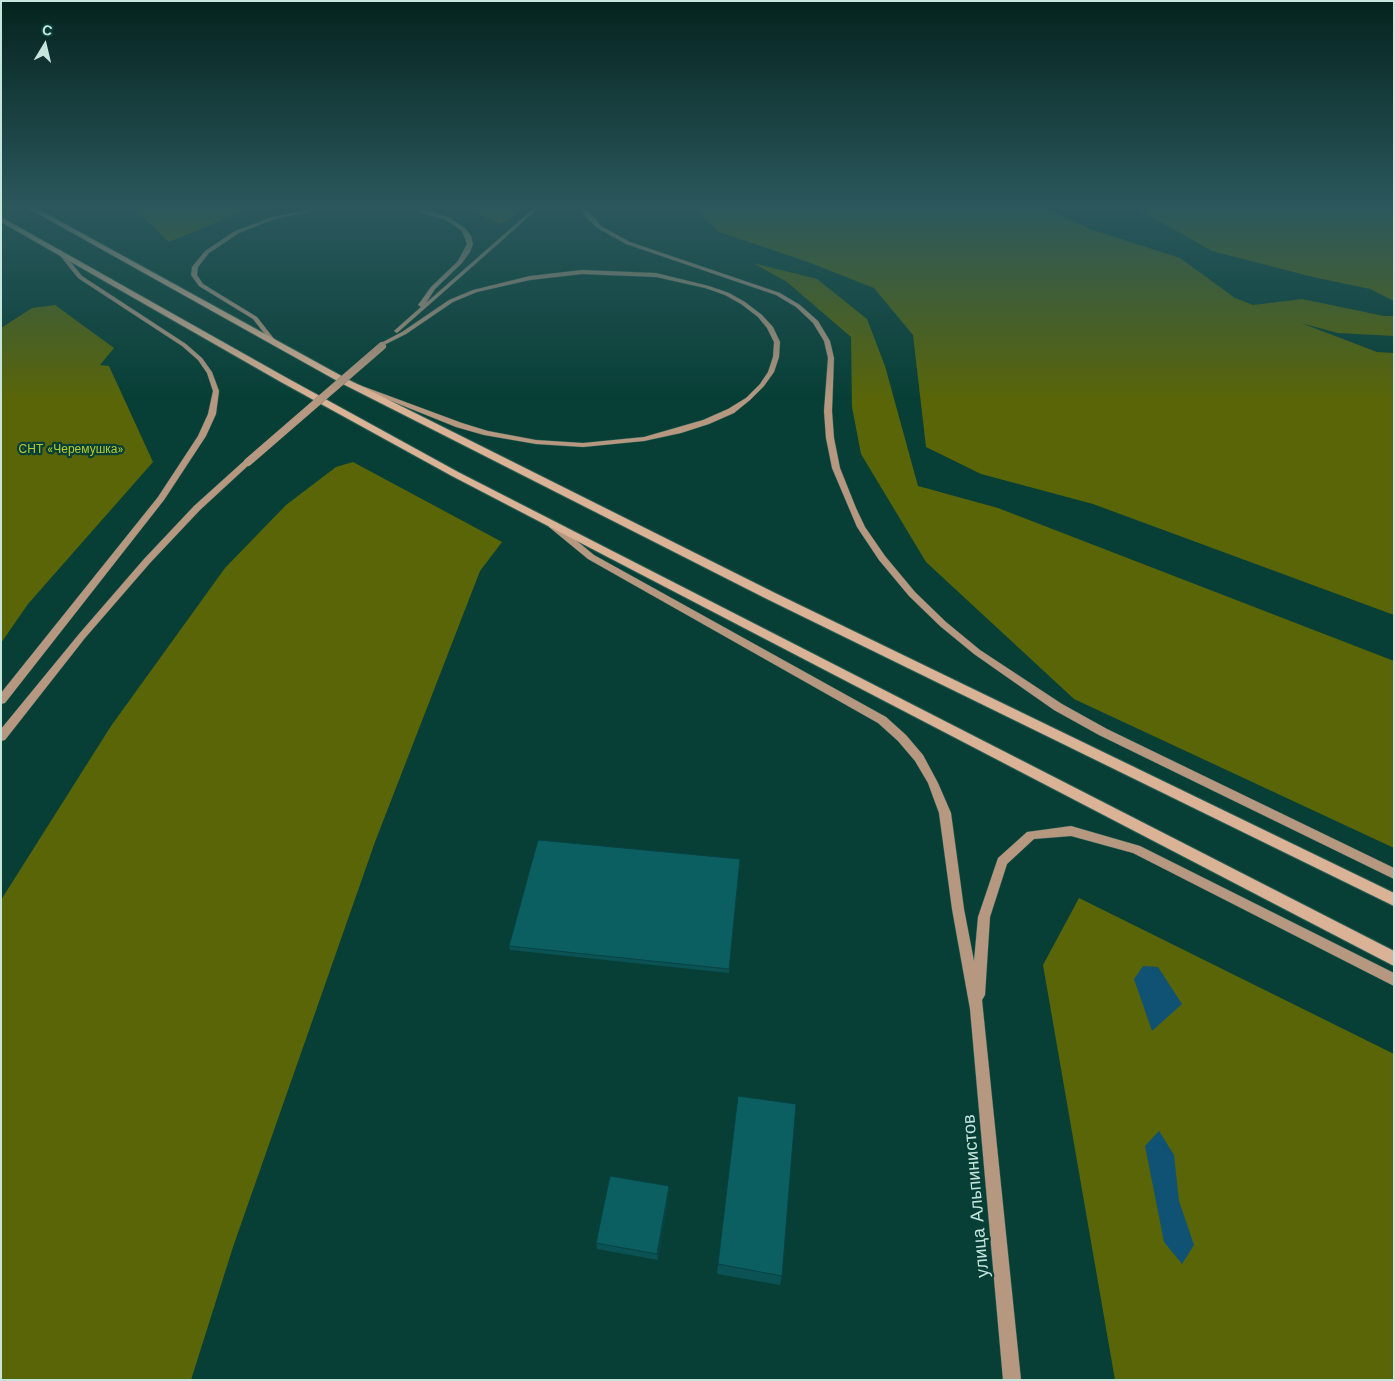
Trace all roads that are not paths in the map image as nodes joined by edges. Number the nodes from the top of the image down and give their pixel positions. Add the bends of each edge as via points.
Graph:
1 (76, 271) edge
2 (95, 271) edge
3 (146, 271) edge
4 (195, 271) edge
5 (450, 271) edge
6 (464, 271) edge
7 (712, 271) edge
8 (417, 313) junction
9 (273, 341) junction
10 (383, 344) junction
11 (344, 381) junction
12 (547, 521) junction
13 (1, 700) edge
14 (1, 737) edge
15 (1394, 874) edge
16 (1394, 900) edge
17 (1394, 959) edge
18 (1394, 980) edge
19 (977, 1009) junction
20 (1012, 1380) edge

1 - 13 main road via 184,345 210,373 216,391 212,414 202,436 161,498
2 - 12 main road via 284,380
3 - 9 main road
4 - 9 main road via 201,285 254,318
5 - 8 main road via 433,288
6 - 8 main road
7 - 15 main road via 778,294 816,322 827,341 831,358 828,411 830,438 840,481 861,527 882,558 912,594 944,624 977,652 1058,707 1103,732
8 - 10 main road
9 - 11 main road
10 - 11 main road via 451,301 475,291 530,278 610,272 680,280 727,294 760,316 777,342 771,372 748,399 730,411 706,422 644,439 583,445 536,442 487,433
10 - 14 main road, bridge via 197,508 82,636
11 - 16 main road via 762,591
12 - 17 main road
12 - 19 main road via 591,557 882,720 902,738 919,758 945,813 958,909
18 - 19 main road via 1136,849 1071,831 1031,835 1002,861 984,917
19 - 20 main road, улица Альпинистов

